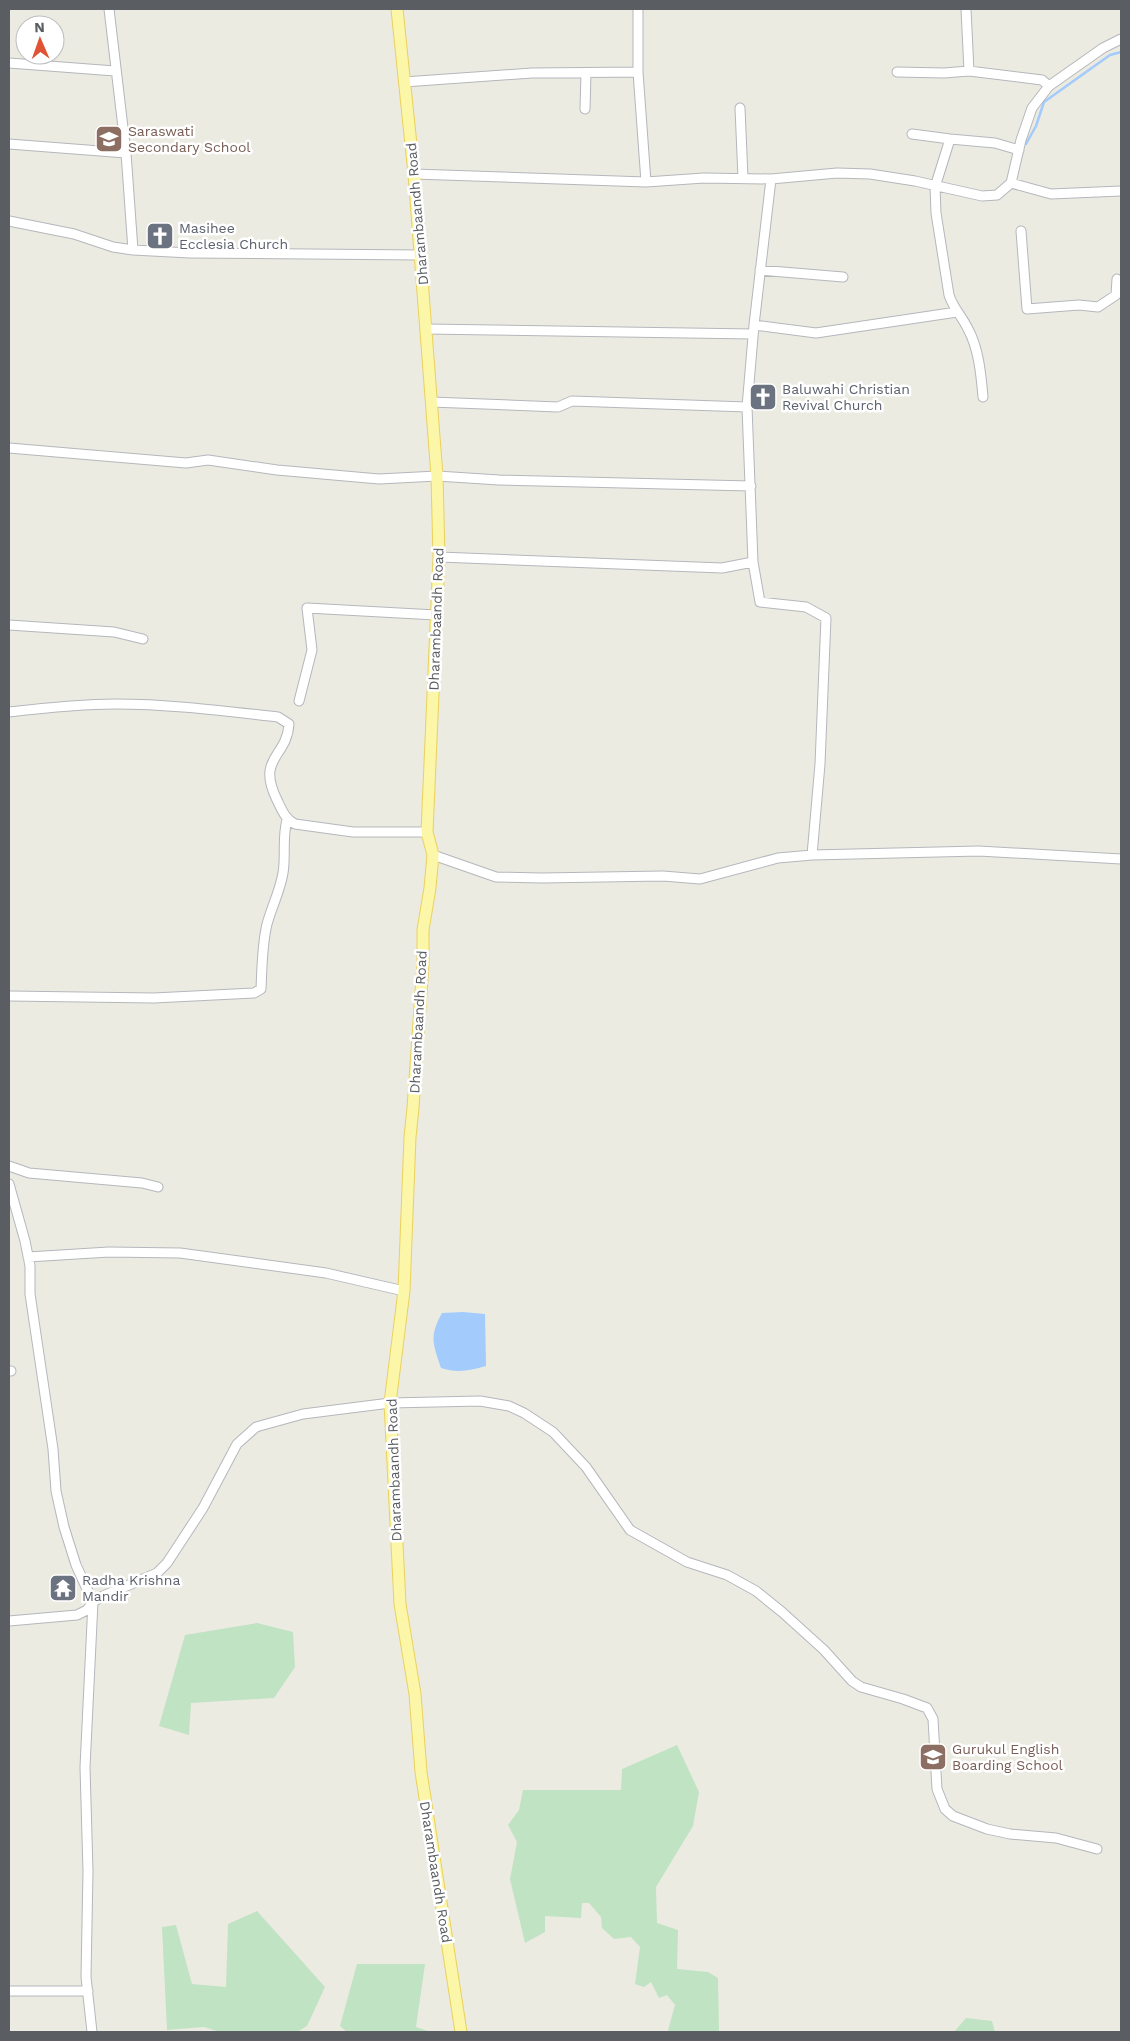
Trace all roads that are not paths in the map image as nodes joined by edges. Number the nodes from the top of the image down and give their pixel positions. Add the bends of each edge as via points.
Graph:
1 (109, 9) edge
2 (397, 9) edge
3 (638, 9) edge
4 (966, 9) edge
5 (1121, 40) edge
6 (9, 63) edge
7 (115, 71) junction
8 (969, 71) junction
9 (638, 72) junction
10 (897, 72) dead end
11 (586, 73) junction
12 (404, 82) junction
13 (1049, 86) junction
14 (740, 108) dead end
15 (585, 110) dead end
16 (912, 134) dead end
17 (950, 139) junction
18 (9, 144) edge
19 (1019, 150) junction
20 (126, 153) junction
21 (414, 174) junction
22 (742, 178) junction
23 (771, 179) junction
24 (646, 182) junction
25 (1011, 183) junction
26 (935, 187) junction
27 (1121, 191) edge
28 (9, 221) edge
29 (1021, 231) dead end
30 (133, 250) junction
31 (421, 255) junction
32 (760, 270) junction
33 (843, 277) dead end
34 (1117, 279) dead end
35 (957, 312) junction
36 (754, 329) junction
37 (426, 330) junction
38 (983, 397) dead end
39 (431, 402) junction
40 (747, 407) junction
41 (9, 448) edge
42 (438, 476) junction
43 (751, 486) junction
44 (439, 557) junction
45 (753, 562) junction
46 (436, 615) junction
47 (9, 625) edge
48 (143, 639) dead end
49 (299, 701) dead end
50 (9, 712) edge
51 (287, 820) junction
52 (427, 832) junction
53 (433, 855) junction
54 (812, 855) junction
55 (1121, 859) edge
56 (9, 996) edge
57 (9, 1166) edge
58 (9, 1184) edge
59 (158, 1187) dead end
60 (28, 1257) junction
61 (404, 1290) junction
62 (390, 1403) junction
63 (93, 1602) junction
64 (9, 1621) edge
65 (1097, 1849) dead end
66 (88, 1990) junction
67 (9, 1991) edge
68 (92, 2032) edge
69 (461, 2032) edge

1 - 7 street
2 - 12 main road, Dharambaandh Road
3 - 9 street
4 - 8 street
5 - 13 street via 1103,48
6 - 7 street
7 - 20 street
8 - 10 street
8 - 13 street via 1042,80
9 - 11 street
9 - 24 street
11 - 12 street via 532,73
11 - 15 street
12 - 21 main road, Dharambaandh Road
13 - 19 street via 1032,108
14 - 22 street
16 - 17 street
17 - 19 street via 996,143
17 - 26 street
18 - 20 street
19 - 25 street
20 - 30 street
21 - 24 street
21 - 31 main road, Dharambaandh Road
22 - 23 street
22 - 24 street
23 - 26 street via 837,173 870,174
23 - 32 street
25 - 26 street via 998,195 982,196
25 - 27 street via 1051,194
26 - 35 street via 949,294
28 - 30 street
29 - 34 street via 1027,309 1079,305 1098,307 1116,295
30 - 31 street
31 - 37 main road, Dharambaandh Road
32 - 33 street
32 - 36 street
35 - 36 street via 816,332
35 - 38 street via 969,329
36 - 37 street
36 - 40 street
37 - 39 main road, Dharambaandh Road
39 - 40 street via 558,407 572,401
39 - 42 main road, Dharambaandh Road
40 - 43 street
41 - 42 street via 186,463 208,460 379,479
42 - 43 street
42 - 44 main road, Dharambaandh Road
43 - 45 street
44 - 45 street via 722,568
44 - 46 main road, Dharambaandh Road
45 - 54 street via 760,602 806,607 826,618 820,764
46 - 49 street via 307,608 312,650
46 - 52 main road, Dharambaandh Road
47 - 48 street via 114,632
50 - 51 street via 116,704 278,717 288,724 288,731 271,764 269,775
51 - 52 street via 295,824 354,832
51 - 56 street via 284,871 264,940 261,989 254,993 154,998
52 - 53 main road, Dharambaandh Road
53 - 54 street via 496,877 606,878 700,878 778,858
53 - 61 main road, Dharambaandh Road via 423,930
54 - 55 street via 978,851
57 - 59 street via 29,1173
58 - 60 street
60 - 61 street via 109,1252 180,1253 326,1273
60 - 63 street via 56,1491 76,1565
61 - 62 main road, Dharambaandh Road
62 - 63 street via 303,1414 256,1428 237,1444 203,1508 167,1563 157,1573
62 - 65 street via 480,1401 509,1406 524,1413 553,1432 586,1467 630,1530 687,1562 727,1575 756,1591 861,1687 926,1708 933,1719 937,1789 945,1809 953,1816 987,1829 1056,1838
62 - 69 main road, Dharambaandh Road via 400,1604 415,1694 420,1772
63 - 64 street via 77,1615
63 - 66 street via 85,1768
66 - 67 street
66 - 68 street

